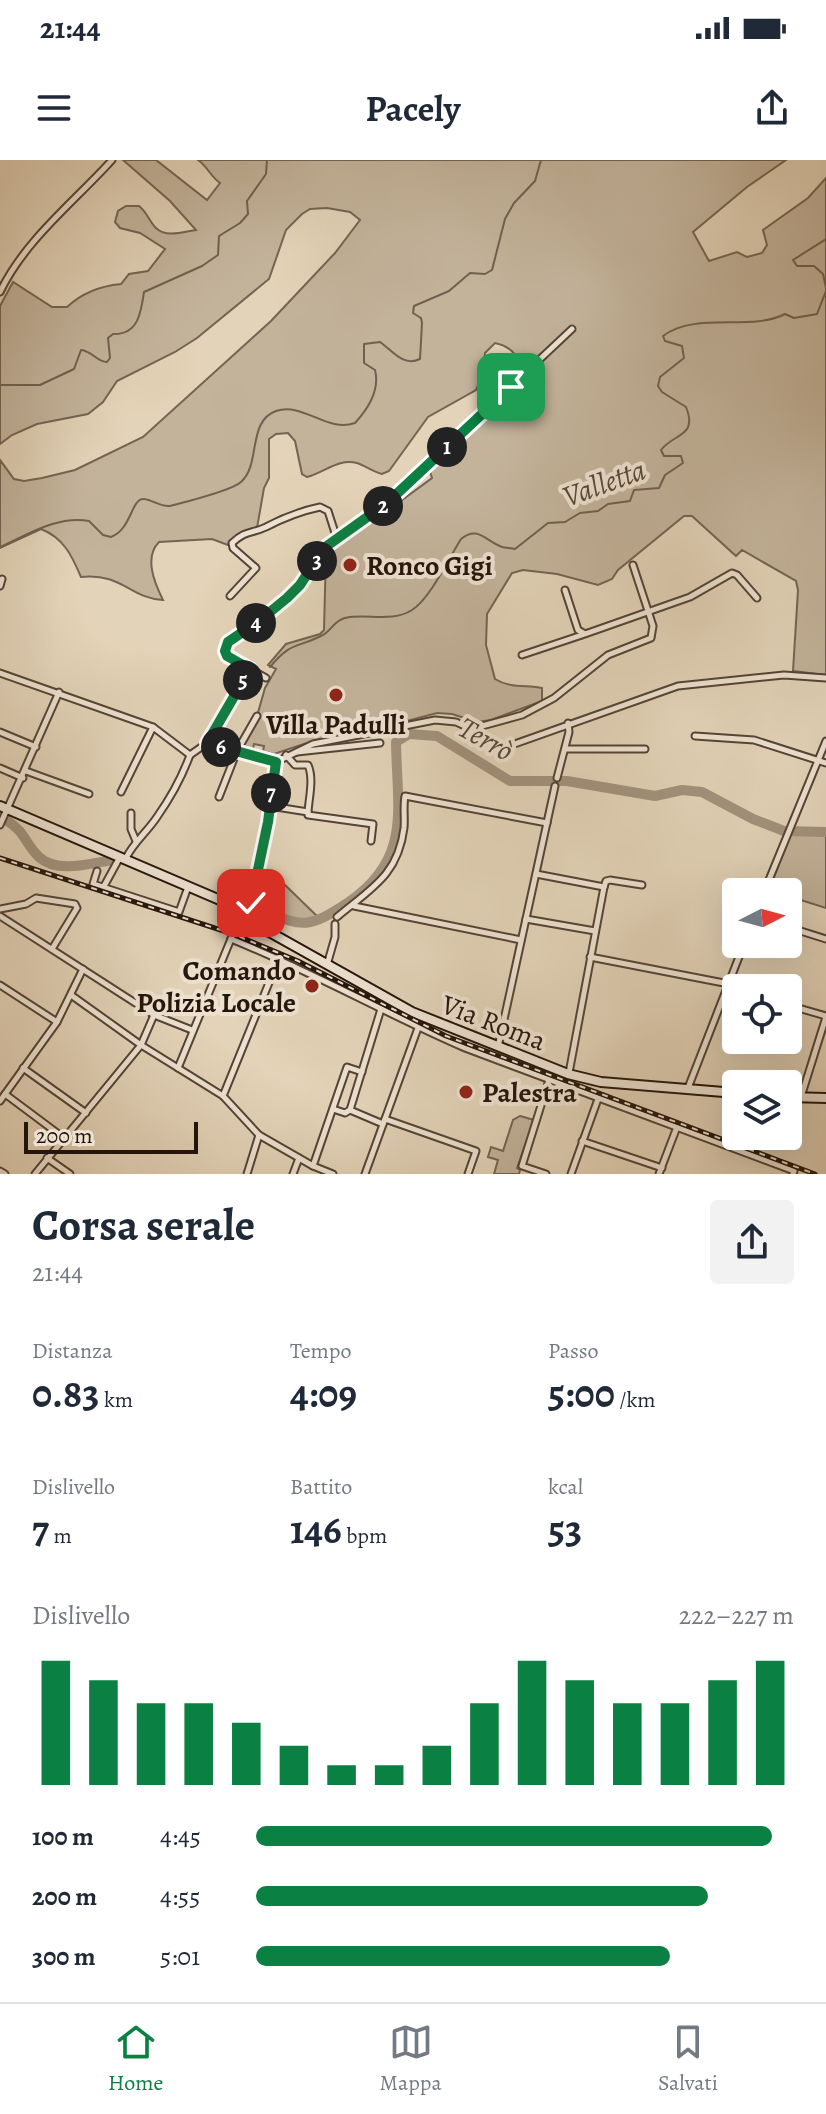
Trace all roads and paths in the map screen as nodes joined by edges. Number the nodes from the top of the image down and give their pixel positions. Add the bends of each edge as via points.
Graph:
1 (112, 160) edge
2 (0, 292) edge
3 (572, 329) dead end
4 (337, 539) junction
5 (633, 565) dead end
6 (565, 590) dead end
7 (230, 596) dead end
8 (757, 598) dead end
9 (649, 611) junction
10 (585, 634) junction
11 (522, 655) dead end
12 (250, 669) junction
13 (0, 673) edge
14 (266, 678) dead end
15 (826, 678) edge
16 (59, 692) junction
17 (257, 716) dead end
18 (568, 723) junction
19 (153, 727) junction
20 (471, 729) junction
21 (0, 732) edge
22 (695, 736) dead end
23 (826, 741) edge
24 (207, 743) junction
25 (380, 743) dead end
26 (36, 747) junction
27 (565, 749) junction
28 (645, 749) dead end
29 (237, 751) junction
30 (296, 752) junction
31 (190, 755) junction
32 (286, 755) junction
33 (818, 760) junction
34 (276, 762) junction
35 (826, 763) edge
36 (0, 768) edge
37 (26, 771) junction
38 (23, 778) junction
39 (557, 778) dead end
40 (555, 786) dead end
41 (121, 792) dead end
42 (89, 794) dead end
43 (219, 797) dead end
44 (270, 806) junction
45 (4, 808) edge
46 (308, 812) junction
47 (131, 813) dead end
48 (547, 823) junction
49 (0, 825) edge
50 (136, 841) junction
51 (371, 841) dead end
52 (123, 857) junction
53 (97, 871) dead end
54 (536, 874) junction
55 (769, 878) edge
56 (642, 885) dead end
57 (188, 887) junction
58 (604, 887) junction
59 (103, 888) junction
60 (353, 906) junction
61 (0, 909) edge
62 (251, 912) junction
63 (0, 916) edge
64 (238, 917) junction
65 (526, 919) junction
66 (257, 925) junction
67 (595, 931) junction
68 (802, 931) edge
69 (231, 939) junction
70 (826, 939) edge
71 (521, 940) junction
72 (52, 949) junction
73 (590, 957) junction
74 (279, 958) junction
75 (327, 965) junction
76 (83, 969) junction
77 (0, 985) edge
78 (722, 985) edge
79 (71, 995) junction
80 (722, 1001) edge
81 (381, 1009) junction
82 (802, 1009) edge
83 (154, 1015) junction
84 (826, 1016) edge
85 (57, 1022) junction
86 (418, 1028) junction
87 (192, 1030) junction
88 (141, 1045) junction
89 (498, 1048) junction
90 (23, 1068) junction
91 (178, 1068) junction
92 (362, 1072) junction
93 (568, 1074) junction
94 (549, 1080) junction
95 (688, 1089) junction
96 (722, 1092) edge
97 (802, 1092) edge
98 (5, 1094) junction
99 (223, 1096) junction
100 (802, 1098) edge
101 (826, 1098) edge
102 (598, 1099) junction
103 (0, 1101) edge
104 (333, 1109) junction
105 (347, 1112) junction
106 (86, 1113) junction
107 (384, 1122) junction
108 (677, 1127) junction
109 (259, 1135) junction
110 (64, 1138) junction
111 (582, 1141) junction
112 (47, 1158) junction
113 (299, 1158) junction
114 (313, 1166) junction
115 (660, 1171) edge
116 (794, 1172) edge
117 (35, 1174) edge
118 (70, 1174) edge
119 (247, 1174) edge
120 (293, 1174) edge
121 (333, 1174) edge
122 (365, 1174) edge
123 (468, 1174) edge
124 (546, 1174) edge
125 (571, 1174) edge

1 - 2 street via 24,250
3 - 4 street via 387,503
4 - 7 street via 328,511 320,507 244,532 233,548 256,568
4 - 12 street via 324,548 287,598 228,642 227,656
5 - 9 street
6 - 10 street via 578,630
8 - 9 street via 732,573 690,597
9 - 10 street
9 - 20 street via 653,631 648,641 608,655 554,698 522,715
10 - 11 street
12 - 14 street
12 - 24 street
13 - 16 street
15 - 18 street via 790,675 686,684
16 - 19 street
16 - 26 street
17 - 29 street
18 - 20 street via 503,748
18 - 27 street
19 - 31 street
19 - 41 street
20 - 30 street via 431,720
21 - 26 street
22 - 33 street via 754,740
23 - 33 street
24 - 29 street
24 - 31 street
25 - 30 street
26 - 37 street
27 - 28 street
27 - 39 street
29 - 34 street
29 - 43 street
30 - 32 street
31 - 50 street via 181,780
32 - 34 street
32 - 46 street via 295,765 308,765 312,775
33 - 35 street
33 - 55 street
34 - 44 street
36 - 38 street
37 - 38 street
37 - 42 street
38 - 45 street
40 - 48 street
44 - 46 street
44 - 62 street
45 - 49 street
45 - 52 street
46 - 51 street via 373,824
47 - 50 street
48 - 54 street
48 - 60 street via 405,796 396,862
50 - 52 street
52 - 57 street
52 - 59 street
53 - 59 street via 93,884
54 - 58 street
54 - 65 street
56 - 58 street via 610,880
57 - 59 street via 179,912
57 - 64 street via 220,900
58 - 67 street
60 - 71 street
60 - 75 street via 336,921
61 - 72 street via 36,898 73,903 77,908
62 - 64 street
62 - 64 street via 246,905
62 - 66 street
63 - 72 street
64 - 66 street, Via Roma
64 - 69 street
65 - 67 street
65 - 71 street
66 - 75 street, Via Roma
67 - 73 street
68 - 70 street
69 - 74 street
69 - 87 street
71 - 89 street
72 - 76 street
73 - 78 street
73 - 93 street
74 - 81 street
74 - 99 street
75 - 89 street, Via Roma via 412,1012
76 - 79 street
76 - 83 street
77 - 85 street
79 - 85 street
79 - 88 street
80 - 95 street
81 - 86 street
81 - 92 street
82 - 84 street
83 - 87 street
83 - 88 street
84 - 97 street
85 - 90 street
86 - 94 street
86 - 107 street
87 - 91 street
88 - 91 street
88 - 106 street
89 - 93 street, Via Roma
90 - 98 street
90 - 106 street
91 - 99 street
92 - 104 street via 347,1067
92 - 105 street
93 - 95 street, Via Roma
94 - 102 street
94 - 124 street via 522,1166
95 - 96 street, Via Roma
98 - 103 street
98 - 110 street
99 - 109 street
100 - 101 street
102 - 108 street
102 - 111 street
104 - 105 street
104 - 114 street
105 - 107 street
106 - 110 street
107 - 122 street
107 - 123 street via 476,1151
108 - 115 street
108 - 116 street
109 - 113 street
109 - 119 street
110 - 112 street
111 - 115 street
111 - 125 street
112 - 117 street
112 - 118 street
113 - 114 street
113 - 120 street
114 - 121 street

